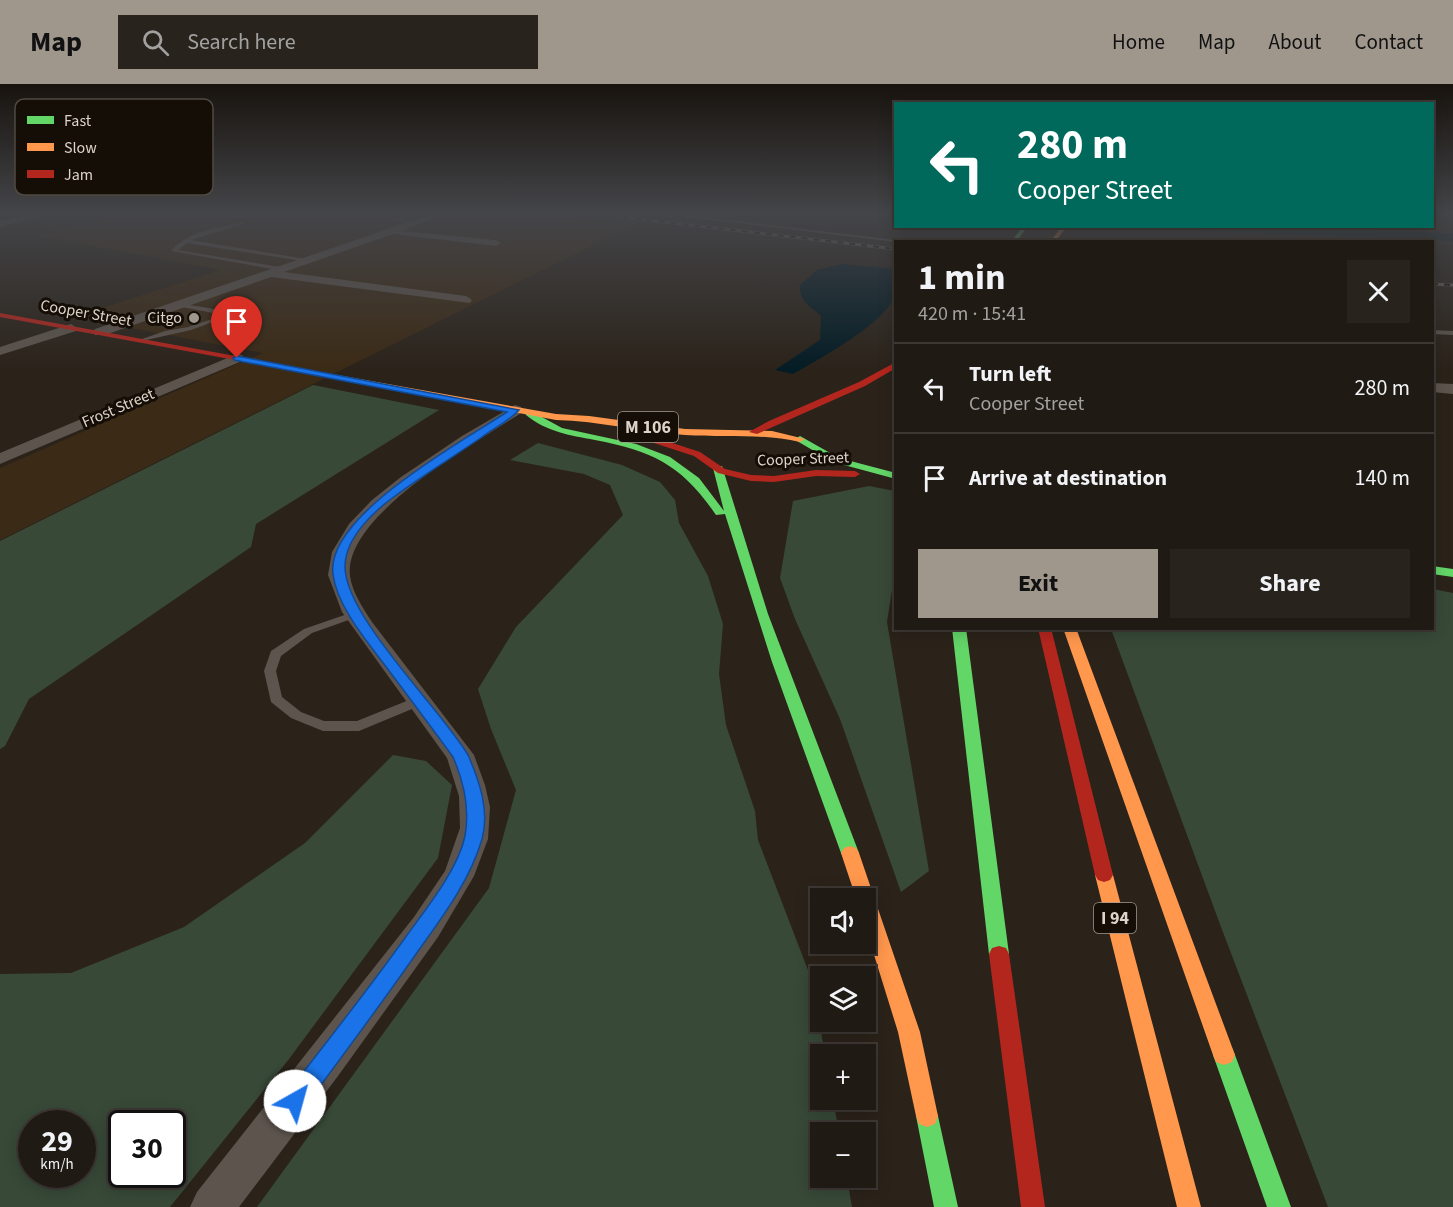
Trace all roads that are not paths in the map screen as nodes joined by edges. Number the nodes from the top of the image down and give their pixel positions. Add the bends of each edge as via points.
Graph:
1 (268, 265) edge
2 (292, 265) edge
3 (284, 268) junction
4 (269, 274) junction
5 (466, 300) dead end
6 (178, 305) junction
7 (0, 315) edge
8 (71, 327) junction
9 (100, 332) junction
10 (1434, 332) edge
11 (1453, 333) edge
12 (144, 340) junction
13 (0, 351) edge
14 (237, 358) junction
15 (894, 365) edge
16 (1434, 387) edge
17 (1453, 389) edge
18 (522, 412) junction
19 (556, 417) junction
20 (747, 433) junction
21 (814, 449) junction
22 (0, 459) edge
23 (715, 465) junction
24 (890, 475) edge
25 (792, 476) junction
26 (733, 527) junction
27 (1434, 570) edge
28 (1453, 573) edge
29 (356, 614) junction
30 (959, 630) edge
31 (1044, 630) edge
32 (1070, 630) edge
33 (420, 701) junction
34 (212, 1207) edge
35 (946, 1207) edge
36 (1033, 1207) edge
37 (1189, 1207) edge
38 (1279, 1207) edge

1 - 3 lane
2 - 3 street
3 - 4 street
4 - 5 street
4 - 6 street
6 - 9 street
6 - 12 lane via 232,314
7 - 8 main road, Cooper Street / M 106
8 - 9 main road, Cooper Street / M 106
8 - 13 street
9 - 12 main road, Cooper Street / M 106
10 - 11 lane
12 - 14 main road, Cooper Street / M 106
14 - 18 main road, Cooper Street / M 106
14 - 22 street, Frost Street
15 - 20 main road via 853,391
16 - 17 street
18 - 19 main road, Cooper Street / M 106
18 - 26 main road via 548,428 643,448 679,464 706,489
18 - 29 street via 411,479 360,522 339,562 344,591
19 - 20 main road, Cooper Street / M 106 via 583,417 674,431
19 - 23 main road, Cooper Street / M 106 via 569,425 668,444
20 - 21 main road, Cooper Street / M 106 via 789,436
20 - 23 main road via 715,445 710,452
21 - 24 main road, Cooper Street / M 106 via 836,460
21 - 25 main road via 814,463
23 - 25 main road, Cooper Street / M 106 via 730,474 751,478
23 - 26 main road
24 - 25 main road, Cooper Street / M 106
26 - 35 main road via 896,989 918,1070
27 - 28 main road
29 - 33 street
29 - 33 lane via 308,632 275,654 270,670 276,699 296,715 322,726 359,726
30 - 36 main road
31 - 37 main road, I 94
32 - 38 main road
33 - 34 street via 460,755 470,778 476,811 473,838 456,877 416,940

